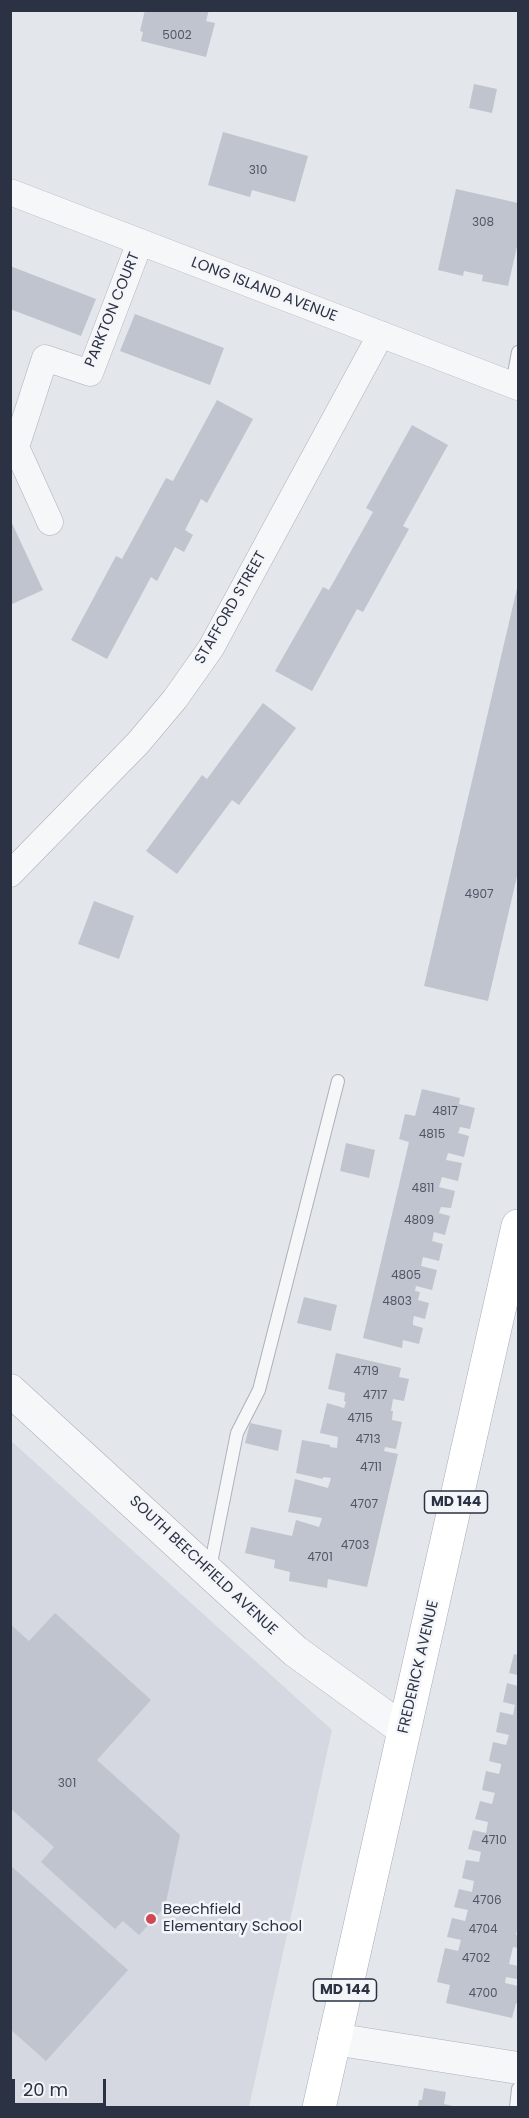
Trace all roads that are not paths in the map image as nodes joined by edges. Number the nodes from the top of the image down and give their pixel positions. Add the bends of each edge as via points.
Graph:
1 (10, 192) edge
2 (140, 242) junction
3 (381, 334) junction
4 (519, 351) edge
5 (515, 385) edge
6 (50, 522) dead end
7 (10, 874) edge
8 (338, 1081) dead end
9 (519, 1226) edge
10 (513, 1274) edge
11 (10, 1389) edge
12 (209, 1572) junction
13 (404, 1730) junction
14 (334, 2040) junction
15 (519, 2068) edge
16 (519, 2088) edge
17 (319, 2108) edge
18 (516, 2108) edge

1 - 2 street, LONG ISLAND AVENUE
2 - 3 street, LONG ISLAND AVENUE
2 - 6 street, PARKTON COURT via 90,373 45,358 16,447
3 - 5 street, LONG ISLAND AVENUE
3 - 7 street, STAFFORD STREET via 211,648 138,743
4 - 5 lane
8 - 12 lane via 259,1390 237,1433
9 - 10 main road, FREDERICK AVENUE / MD 144
10 - 13 main road, FREDERICK AVENUE / MD 144
11 - 12 street, SOUTH BEECHFIELD AVENUE
12 - 13 street, SOUTH BEECHFIELD AVENUE via 295,1651
13 - 14 main road, FREDERICK AVENUE / MD 144
14 - 15 street
14 - 17 main road, FREDERICK AVENUE / MD 144
16 - 18 lane

